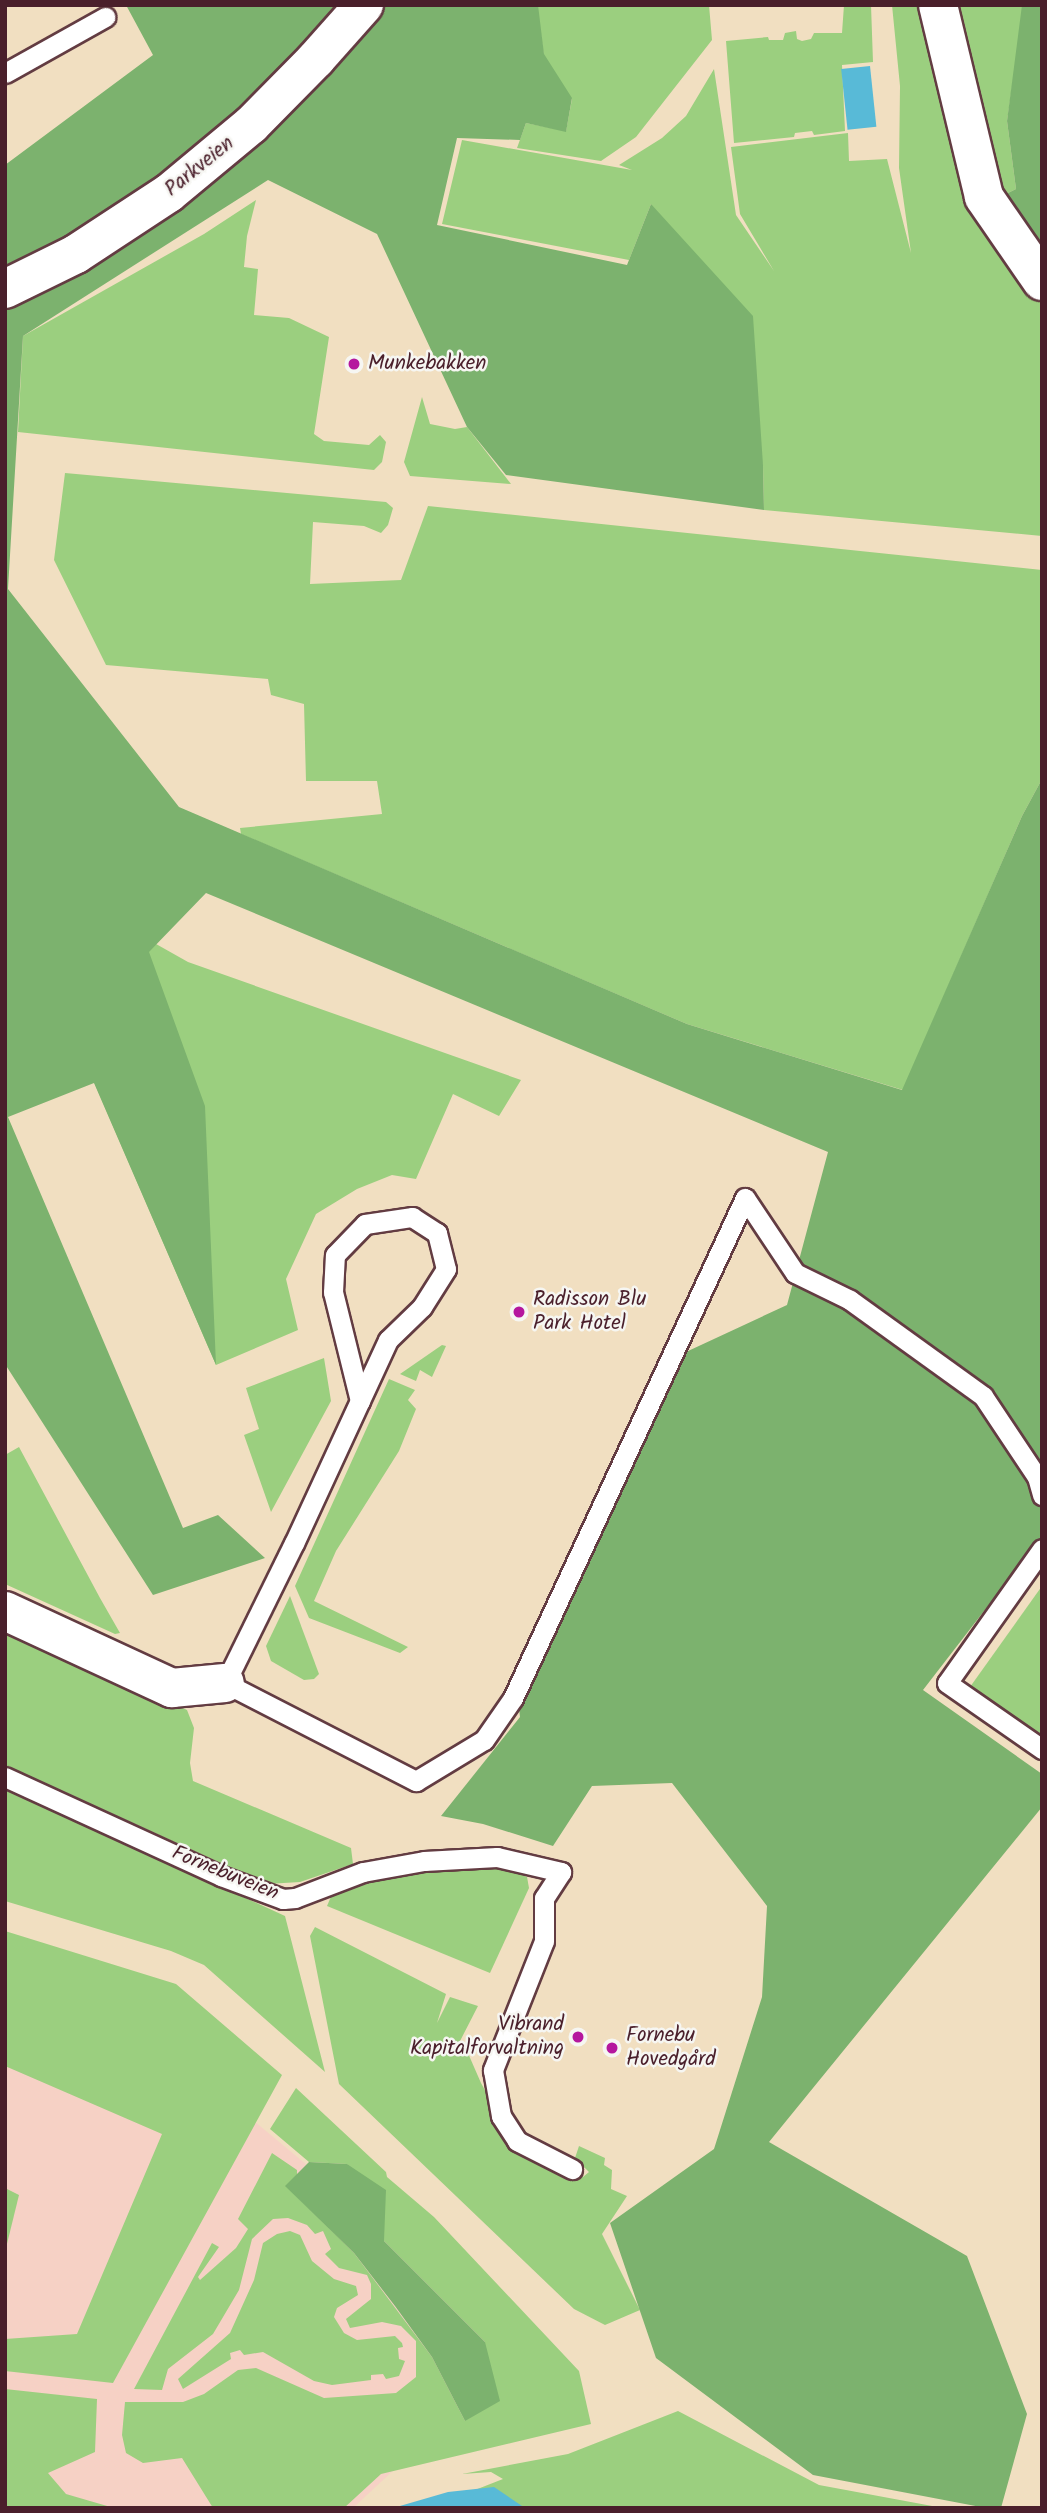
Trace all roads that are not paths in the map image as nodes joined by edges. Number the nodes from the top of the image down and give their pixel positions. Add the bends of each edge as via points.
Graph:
1 (363, 5) edge
2 (938, 5) edge
3 (105, 17) dead end
4 (5, 73) edge
5 (1042, 281) edge
6 (5, 289) edge
7 (360, 1401) junction
8 (1042, 1494) edge
9 (1042, 1549) edge
10 (5, 1611) edge
11 (225, 1683) junction
12 (1042, 1749) edge
13 (5, 1777) edge
14 (572, 2169) dead end

1 - 6 street, Parkveien via 251,125 169,193 76,254
2 - 5 street via 984,198
3 - 4 lane
7 - 7 lane via 388,1340 422,1307 446,1269 437,1233 412,1217 365,1224 335,1255 333,1292
7 - 11 lane
8 - 11 lane via 1037,1477 983,1396 850,1300 795,1273 745,1199 513,1698 484,1740 416,1781
9 - 12 lane via 947,1683
10 - 11 street via 172,1688
13 - 14 lane, Fornebuveien via 221,1876 283,1899 363,1872 424,1861 497,1857 561,1872 544,1898 544,1941 493,2070 501,2116 517,2141

